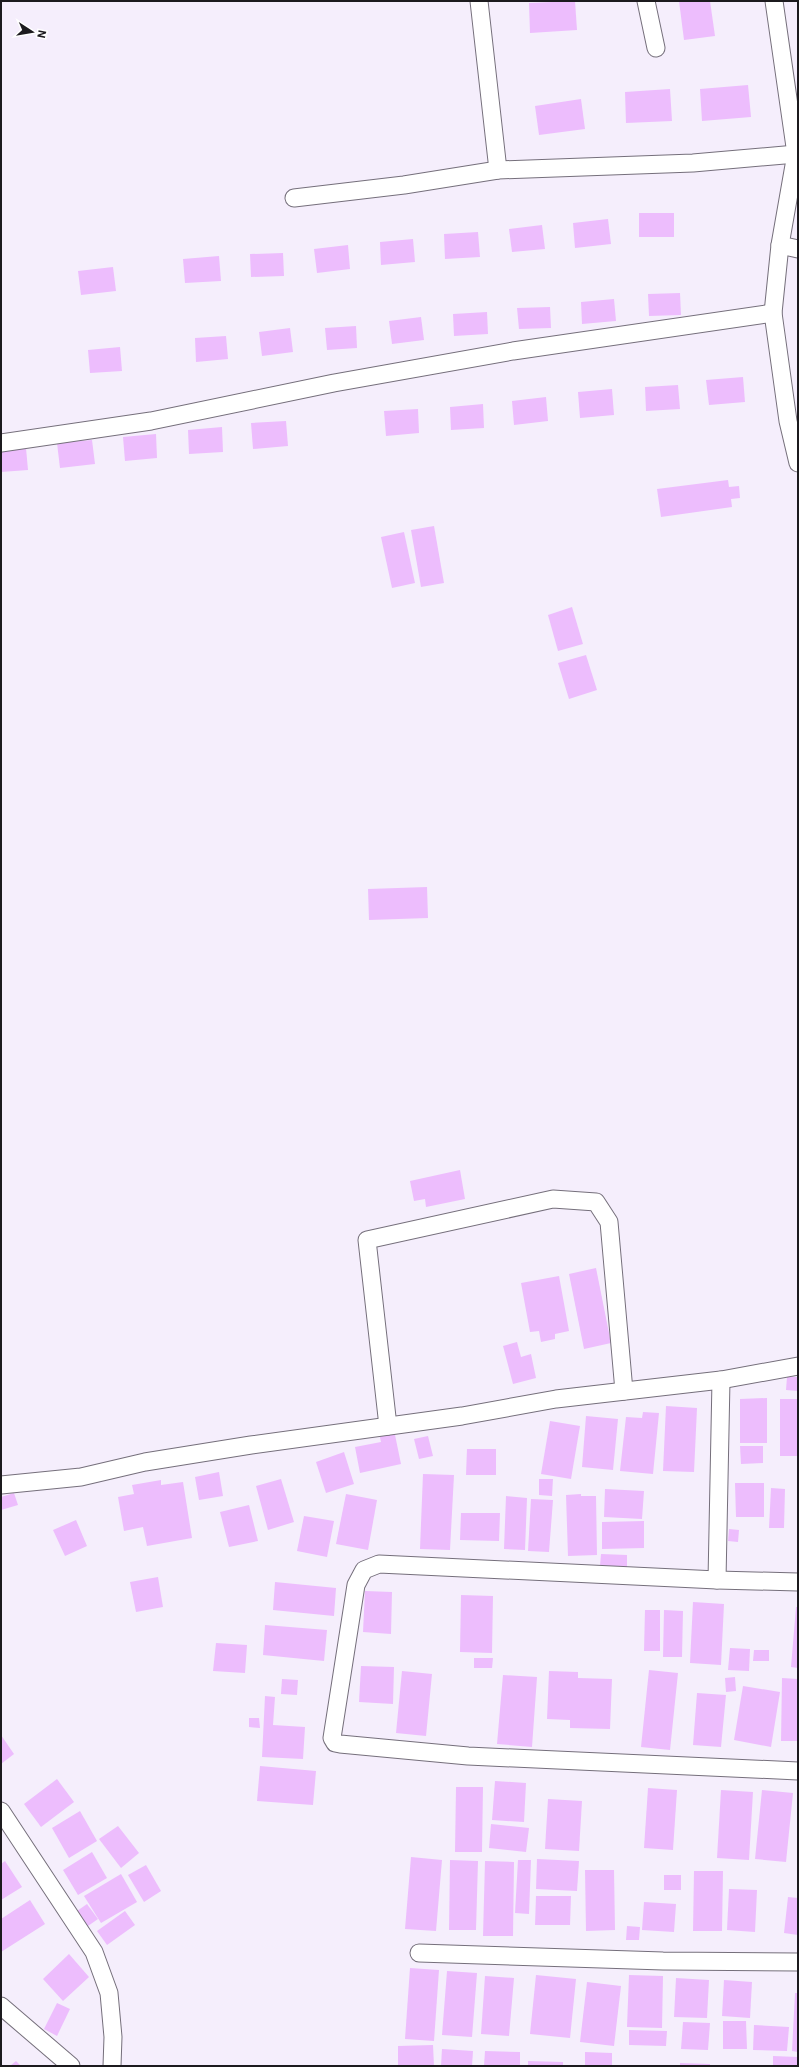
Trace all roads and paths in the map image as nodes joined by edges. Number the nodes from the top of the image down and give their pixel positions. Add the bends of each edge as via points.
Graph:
1 (479, 1) edge
2 (646, 1) edge
3 (774, 1) edge
4 (656, 48) dead end
5 (796, 154) junction
6 (498, 170) junction
7 (294, 198) dead end
8 (780, 245) junction
9 (798, 249) edge
10 (773, 313) junction
11 (793, 423) edge
12 (1, 443) edge
13 (798, 463) edge
14 (798, 1366) edge
15 (721, 1380) junction
16 (624, 1391) junction
17 (388, 1426) junction
18 (1, 1485) edge
19 (717, 1580) junction
20 (798, 1582) edge
21 (798, 1770) edge
22 (1, 1811) edge
23 (419, 1953) dead end
24 (798, 1962) edge
25 (1, 2006) edge
26 (71, 2066) edge
27 (112, 2066) edge

1 - 6 street
2 - 4 street
3 - 5 street
5 - 6 street via 686,164
5 - 8 street
6 - 7 street via 404,185
8 - 9 street
8 - 10 street
10 - 11 street
10 - 12 street via 513,351 334,383 151,421
11 - 13 street
14 - 15 street
15 - 16 street
15 - 19 street
16 - 17 street via 556,1399
16 - 17 street via 609,1222 596,1202 553,1199 367,1240
17 - 18 street via 145,1462 81,1477
19 - 20 street
19 - 21 street via 378,1564 364,1570 356,1585 332,1738 335,1743 340,1744 468,1756
22 - 27 street via 94,1952 110,1993
23 - 24 street via 663,1961
25 - 26 street

